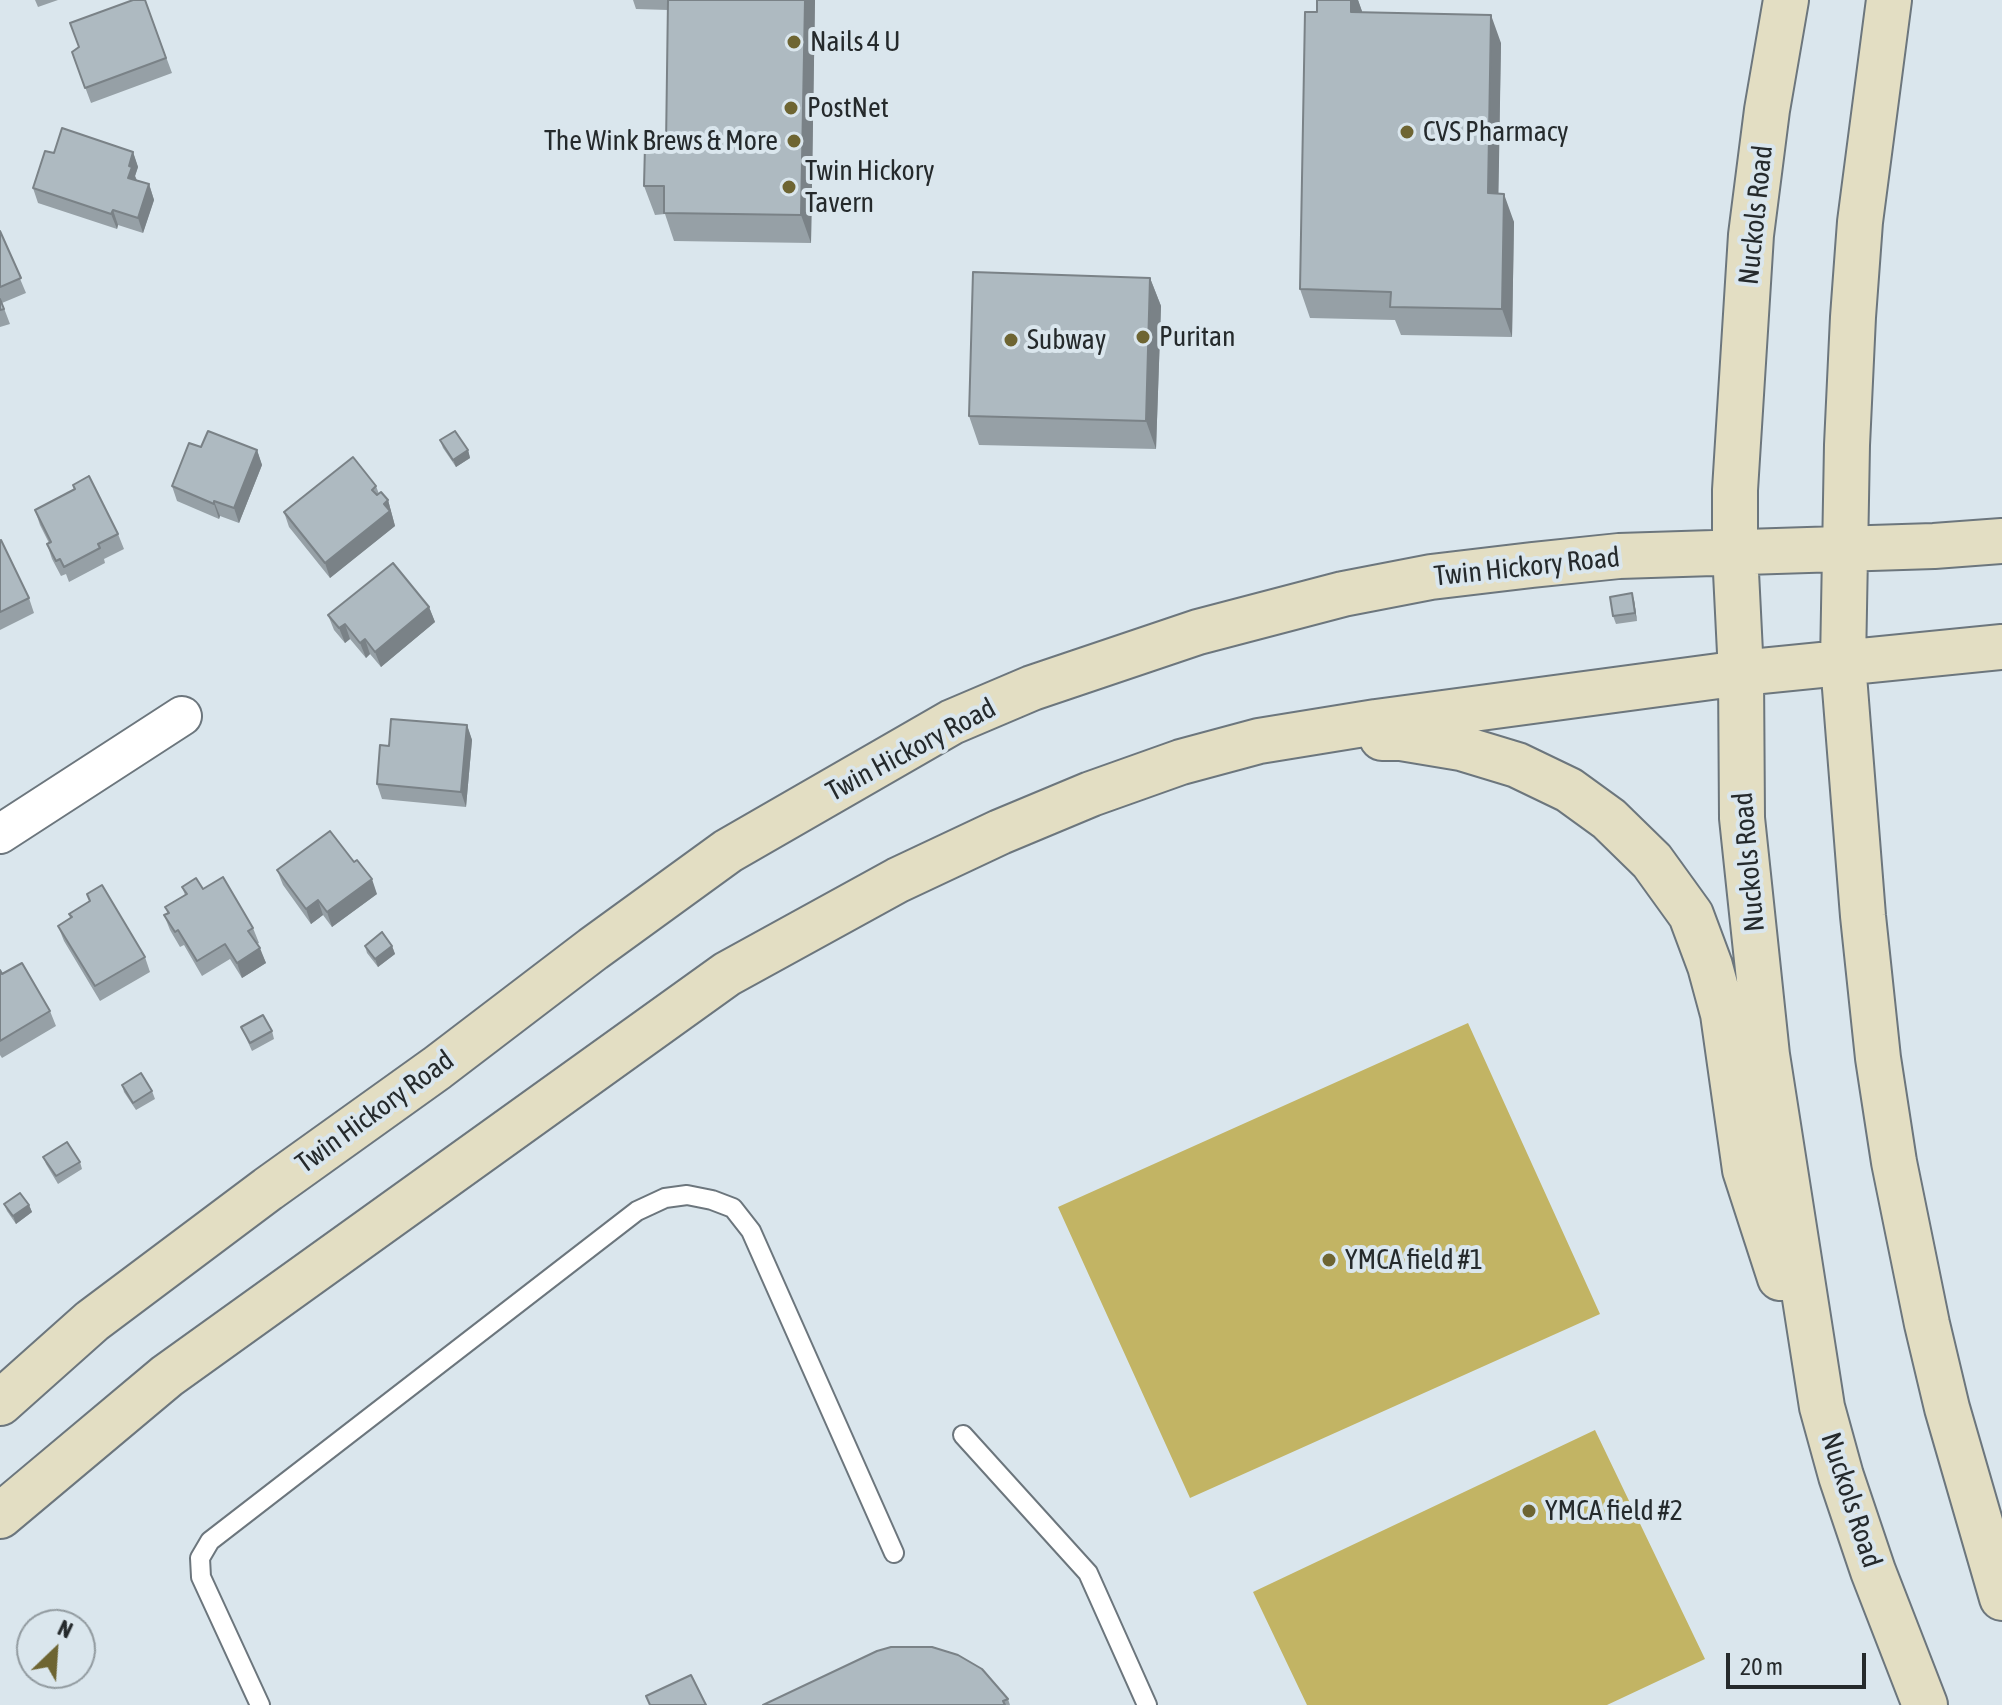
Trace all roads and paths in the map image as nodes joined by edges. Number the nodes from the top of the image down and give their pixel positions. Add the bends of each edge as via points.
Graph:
1 (1786, 0) edge
2 (1889, 0) edge
3 (2002, 541) edge
4 (1844, 549) junction
5 (1735, 552) junction
6 (2002, 647) edge
7 (1843, 663) junction
8 (1741, 673) junction
9 (182, 716) dead end
10 (1259, 741) junction
11 (0, 834) edge
12 (0, 1403) edge
13 (1822, 1407) junction
14 (963, 1435) dead end
15 (0, 1516) edge
16 (894, 1553) dead end
17 (2002, 1598) edge
18 (260, 1705) edge
19 (1147, 1705) edge
20 (1925, 1705) edge

1 - 5 main road, Nuckols Road via 1751,235
2 - 4 main road via 1860,222
3 - 4 main road, Twin Hickory Road
4 - 5 main road, Twin Hickory Road
4 - 7 main road
5 - 8 main road, Nuckols Road
5 - 12 main road, Twin Hickory Road via 1532,565 1343,594 1130,653 952,722 728,851 92,1321
6 - 7 main road
7 - 8 main road
7 - 17 main road via 1878,1058 1894,1162 1947,1408
8 - 10 main road
8 - 13 main road, Nuckols Road via 1742,818 1767,1055
9 - 11 street
10 - 13 main road via 1401,738 1517,765 1569,790 1652,861 1691,915 1710,966 1723,1014 1745,1170
10 - 15 main road via 1181,762 1000,832 898,880 727,974 167,1376
13 - 20 main road, Nuckols Road via 1873,1571
14 - 19 lane via 1088,1573
16 - 18 lane via 751,1231 733,1208 687,1195 665,1198 637,1211 210,1541 200,1558 201,1577

